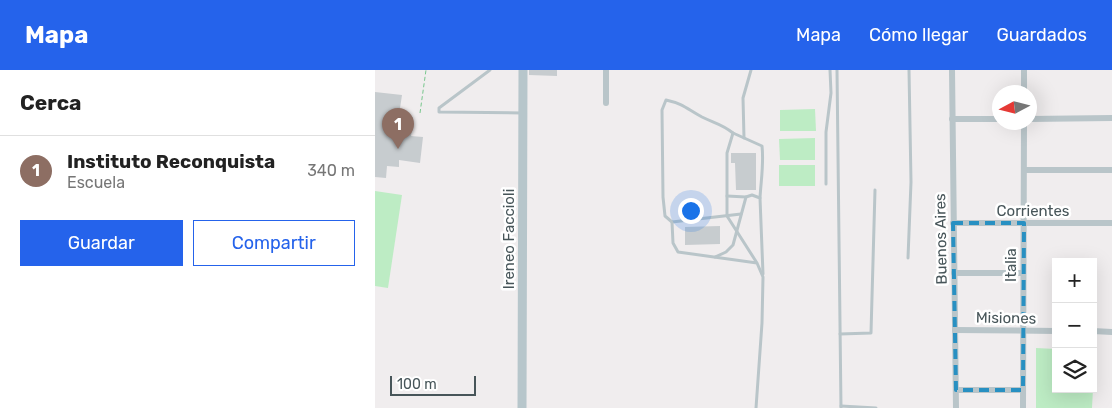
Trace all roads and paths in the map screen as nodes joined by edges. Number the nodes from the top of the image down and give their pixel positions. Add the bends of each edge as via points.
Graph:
1 (426, 70) edge
2 (490, 70) edge
3 (523, 70) edge
4 (606, 70) edge
5 (751, 70) edge
6 (830, 70) edge
7 (837, 70) edge
8 (909, 70) edge
9 (952, 70) edge
10 (1024, 70) edge
11 (1024, 85) edge
12 (606, 103) dead end
13 (420, 113) dead end
14 (523, 113) junction
15 (952, 118) junction
16 (992, 118) edge
17 (1037, 118) edge
18 (1112, 118) edge
19 (1024, 130) edge
20 (733, 132) junction
21 (744, 138) junction
22 (1024, 170) junction
23 (1112, 170) edge
24 (826, 184) dead end
25 (875, 190) dead end
26 (727, 196) junction
27 (746, 197) junction
28 (760, 198) junction
29 (741, 214) junction
30 (727, 216) junction
31 (672, 222) junction
32 (953, 223) junction
33 (1023, 223) junction
34 (1112, 223) edge
35 (737, 233) junction
36 (715, 257) junction
37 (908, 258) dead end
38 (757, 263) junction
39 (954, 273) junction
40 (1023, 273) junction
41 (763, 277) junction
42 (955, 330) junction
43 (1023, 331) junction
44 (1052, 331) edge
45 (1097, 332) edge
46 (1112, 332) edge
47 (840, 334) junction
48 (956, 390) junction
49 (1023, 390) junction
50 (841, 407) edge
51 (522, 408) edge
52 (756, 408) edge
53 (876, 408) edge
54 (956, 408) edge
55 (1023, 408) edge

1 - 13 path
2 - 14 lane via 439,108 439,112
3 - 14 street, Ireneo Faccioli
4 - 12 street
5 - 21 lane via 743,98
6 - 24 lane
7 - 47 lane
8 - 37 lane via 911,182
9 - 15 street, Buenos Aires
10 - 11 street
14 - 51 street, Ireneo Faccioli
15 - 16 street
15 - 32 street, Buenos Aires
17 - 18 street
19 - 22 street, Italia
20 - 21 lane
20 - 26 lane via 727,153
20 - 31 lane via 683,104 666,100 662,110 663,197 665,216
21 - 28 lane via 762,146 764,162
22 - 23 street
22 - 33 street, Italia
25 - 47 lane via 871,334
26 - 27 lane
26 - 30 lane
27 - 28 lane
27 - 29 lane
28 - 41 lane
29 - 30 lane
29 - 35 lane
30 - 31 lane
30 - 35 lane
31 - 36 lane via 673,243 678,252
32 - 33 street, Corrientes
32 - 39 street, Buenos Aires
33 - 34 street, Corrientes
33 - 40 street, Italia
35 - 36 lane via 733,245
35 - 38 lane
36 - 38 lane
38 - 41 lane
39 - 40 street
39 - 42 street, Buenos Aires
40 - 43 street, Italia
41 - 52 lane
42 - 43 street, Misiones
42 - 48 street, Buenos Aires
43 - 44 street, Misiones
43 - 49 street, Italia
45 - 46 street
47 - 50 lane
48 - 49 street
48 - 54 street, Buenos Aires
49 - 55 street, Italia
50 - 53 lane

